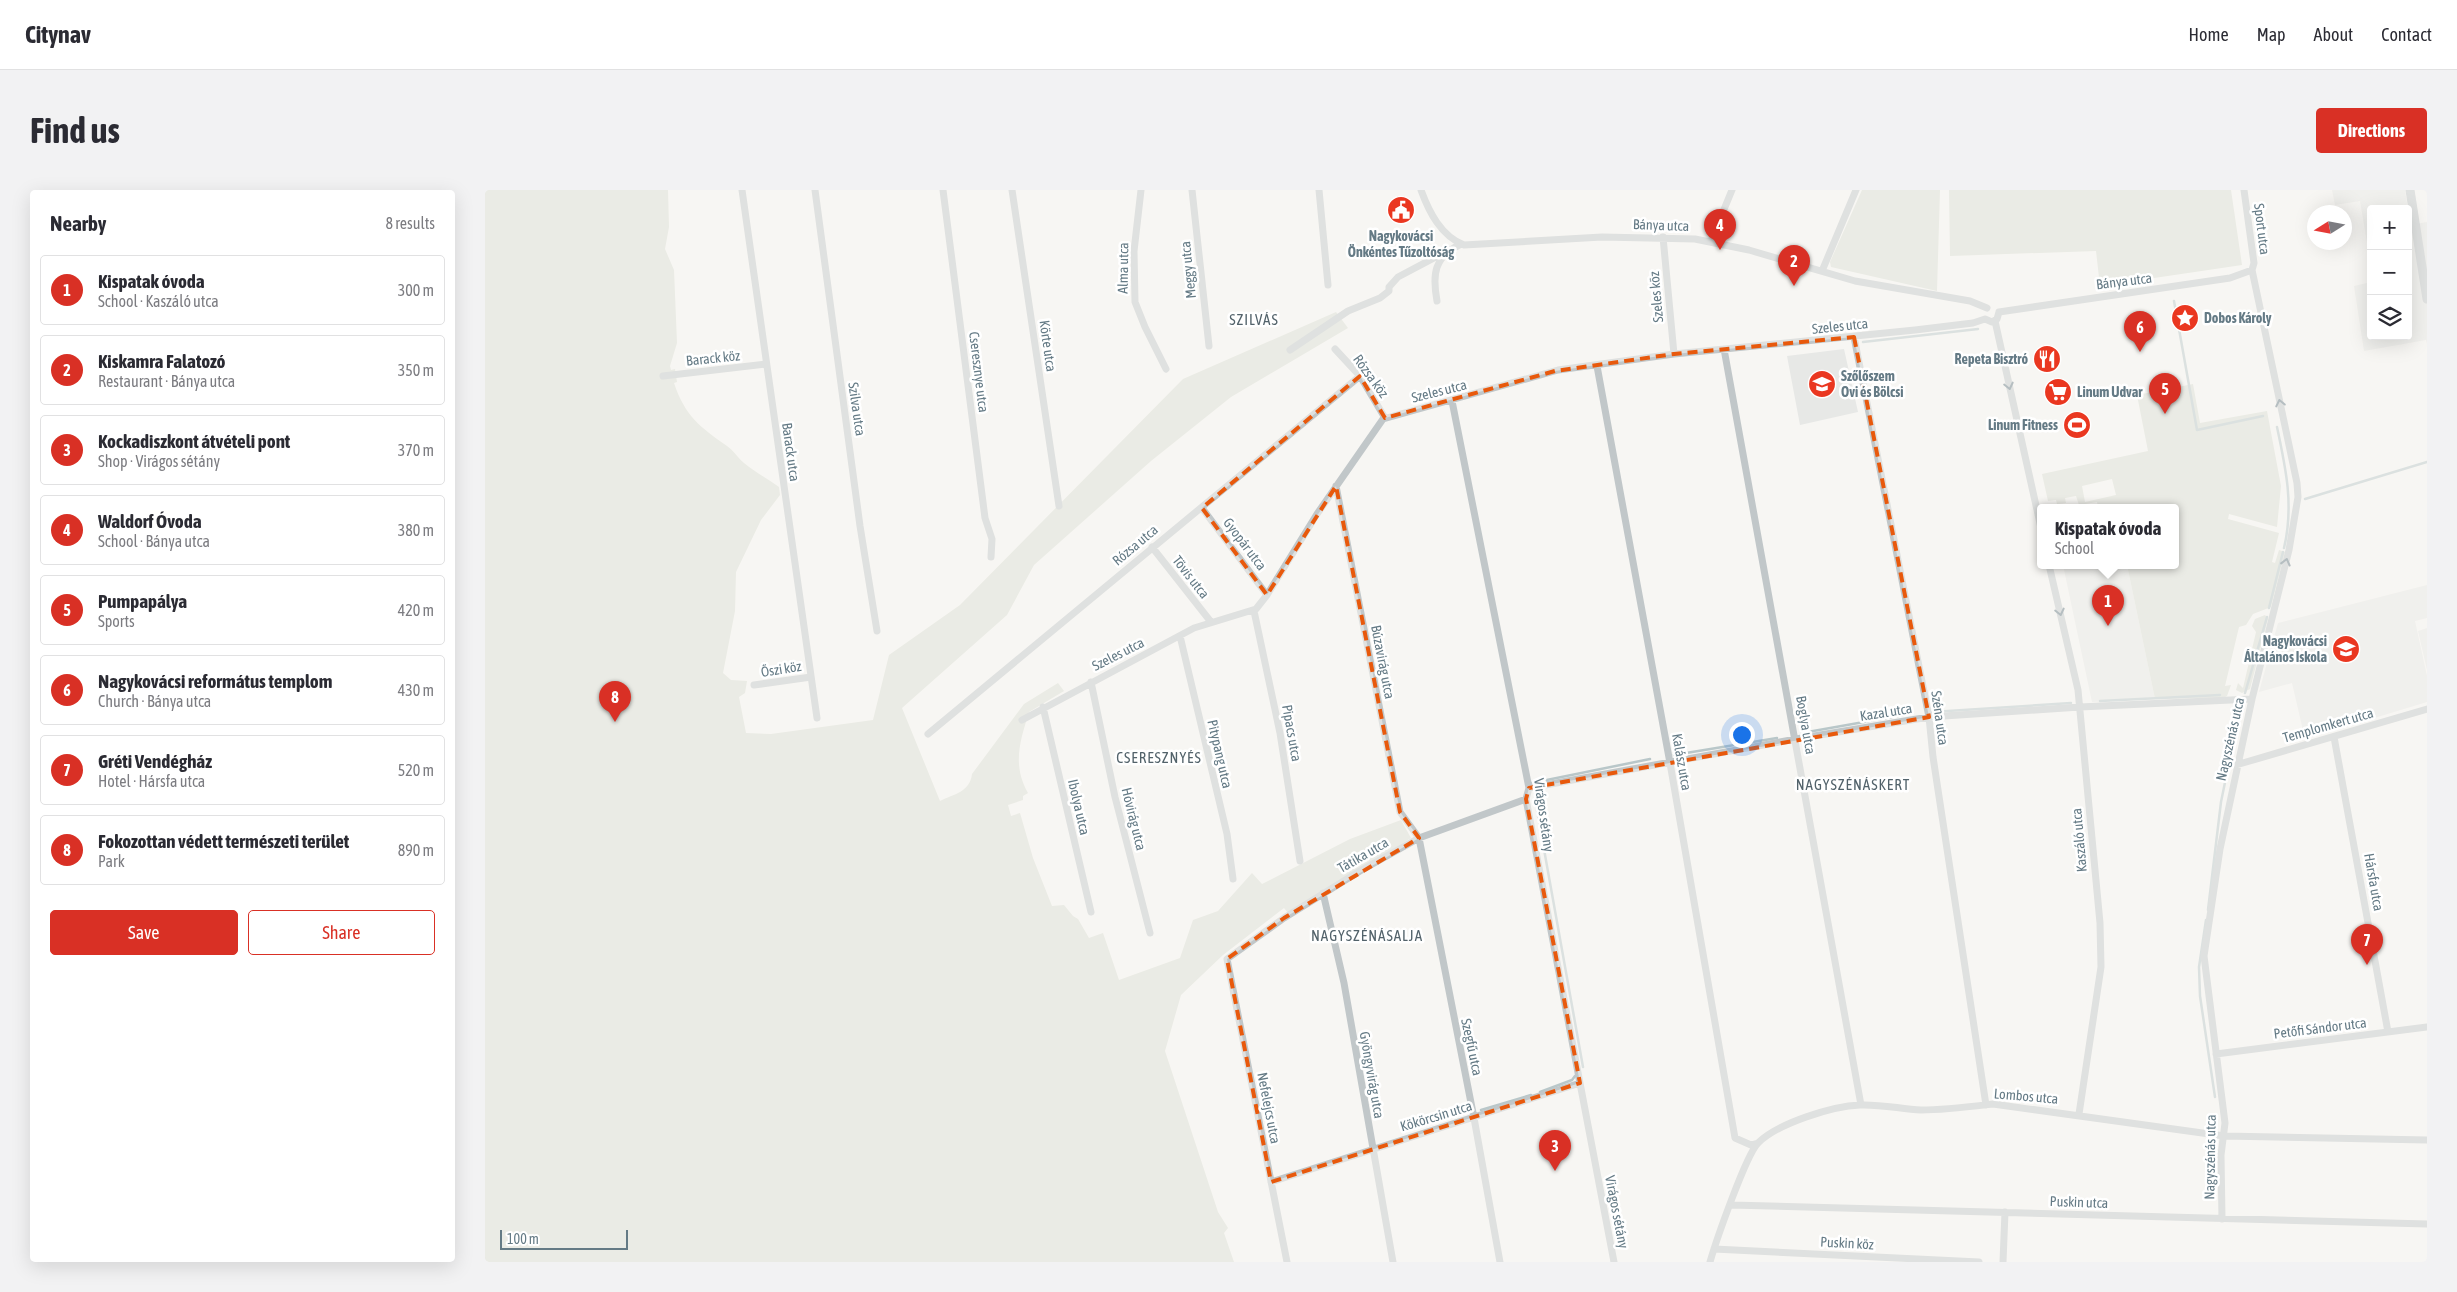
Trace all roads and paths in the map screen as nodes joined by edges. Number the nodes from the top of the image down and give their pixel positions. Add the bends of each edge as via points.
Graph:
1 (742, 190) edge
2 (815, 190) edge
3 (943, 190) edge
4 (1012, 190) edge
5 (1141, 190) edge
6 (1192, 190) edge
7 (1319, 190) edge
8 (1421, 190) edge
9 (1733, 190) edge
10 (1856, 190) edge
11 (2244, 190) edge
12 (2410, 190) edge
13 (1663, 237) junction
14 (1711, 241) junction
15 (1461, 244) junction
16 (1449, 250) junction
17 (2252, 270) junction
18 (1823, 272) junction
19 (1328, 285) dead end
20 (2426, 287) edge
21 (2427, 299) edge
22 (1437, 301) dead end
23 (1987, 308) junction
24 (1999, 312) junction
25 (1985, 319) junction
26 (1995, 321) junction
27 (1854, 337) junction
28 (1209, 346) dead end
29 (1335, 349) dead end
30 (1724, 349) junction
31 (1290, 350) dead end
32 (1674, 354) junction
33 (766, 364) junction
34 (1597, 366) junction
35 (1166, 369) dead end
36 (663, 376) dead end
37 (1360, 376) junction
38 (1452, 401) junction
39 (1385, 418) junction
40 (1336, 486) junction
41 (1059, 506) dead end
42 (1202, 508) junction
43 (2037, 510) edge
44 (1152, 547) junction
45 (991, 557) dead end
46 (2050, 569) edge
47 (1267, 595) junction
48 (1253, 610) junction
49 (1211, 622) junction
50 (877, 632) dead end
51 (1180, 636) junction
52 (811, 677) junction
53 (1091, 682) junction
54 (754, 686) dead end
55 (2251, 698) junction
56 (1043, 707) junction
57 (2080, 707) junction
58 (2427, 708) edge
59 (817, 718) dead end
60 (1929, 718) junction
61 (1022, 720) dead end
62 (927, 734) dead end
63 (2334, 737) junction
64 (1795, 739) junction
65 (1670, 763) junction
66 (2236, 765) junction
67 (1529, 788) junction
68 (1526, 799) junction
69 (1419, 838) junction
70 (1300, 861) dead end
71 (1233, 878) dead end
72 (1323, 894) junction
73 (1091, 912) dead end
74 (1150, 933) dead end
75 (1227, 959) joint
76 (2427, 1027) edge
77 (2389, 1032) junction
78 (2217, 1054) junction
79 (1580, 1083) junction
80 (1861, 1105) junction
81 (1986, 1105) junction
82 (2079, 1114) junction
83 (1474, 1118) junction
84 (2225, 1136) junction
85 (2427, 1140) edge
86 (1759, 1142) junction
87 (1372, 1148) junction
88 (1271, 1182) junction
89 (1731, 1205) junction
90 (2005, 1212) junction
91 (2222, 1219) junction
92 (2427, 1224) edge
93 (1714, 1249) junction
94 (1287, 1262) edge
95 (1393, 1262) edge
96 (1500, 1262) edge
97 (1614, 1262) edge
98 (1711, 1262) edge
99 (1979, 1262) edge
100 (2003, 1262) edge

1 - 33 street, Barack utca
2 - 50 street, Szilva utca
3 - 45 street, Cseresznye utca via 985,518 992,539
4 - 41 street, Körte utca
5 - 35 street, Alma utca via 1134,252 1135,302
6 - 28 street, Meggy utca
7 - 19 street
8 - 15 street via 1430,213 1440,227
9 - 14 street
10 - 18 street
11 - 17 street, Sport utca via 2254,263
12 - 20 street
13 - 14 street, Bánya utca
13 - 15 street, Bánya utca
13 - 32 street, Szeles köz
14 - 18 street, Bánya utca
15 - 16 street
16 - 22 street via 1433,276
16 - 31 street via 1398,277 1389,291 1379,298 1348,311
17 - 24 street, Bánya utca via 2230,278
55 -> 17 street, Nagyszénás utca via 2289,550 2298,497
18 - 23 street, Bánya utca via 1970,301
20 - 21 street
23 - 24 street via 1994,307
23 - 25 street
24 - 26 street
25 - 26 street, Szeles utca
25 - 27 street, Szeles utca
26 -> 43 street
27 - 30 street, Szeles utca
27 - 60 street, Széna utca
29 - 37 street, Rózsa köz
30 - 32 street, Szeles utca
30 - 64 street, Boglya utca
32 - 34 street, Szeles utca
33 - 36 street, Barack köz
33 - 52 street, Barack utca
34 - 38 street, Szeles utca via 1553,371
34 - 65 street, Kalász utca
37 - 39 street, Rózsa köz
37 - 42 street, Rózsa utca
38 - 39 street, Szeles utca
38 - 67 street, Virágos sétány
39 - 40 street
40 - 47 street
40 - 69 street, Búzavirág utca via 1400,812
42 - 44 street, Rózsa utca
42 - 47 street, Gyopár utca
44 - 49 street, Tövis utca
44 - 62 street, Rózsa utca
46 -> 57 street, Kaszáló utca
47 - 48 street
48 - 49 street, Szeles utca
48 - 70 street, Pipacs utca via 1280,733
49 - 51 street, Szeles utca
51 - 53 street, Szeles utca
51 - 71 street, Pitypang utca via 1227,834
52 - 54 street, Őszi köz
52 - 59 street, Barack utca
53 - 56 street, Szeles utca
53 - 74 street, Hóvirág utca via 1115,797
55 - 57 street, Kazal utca
55 - 66 street, Nagyszénás utca
56 - 61 street, Szeles utca
56 - 73 street, Ibolya utca
57 - 60 street, Kazal utca
57 - 82 street, Kaszáló utca via 2100,923 2101,967
58 - 63 street, Templomkert utca
60 - 64 street, Kazal utca
60 - 81 street, Széna utca
63 - 66 street, Templomkert utca
63 - 77 street, Hársfa utca
64 - 65 street, Kazal utca
64 - 80 street, Boglya utca
65 - 67 street, Kazal utca
65 - 86 street, Kalász utca via 1735,1138 1751,1145
66 - 78 street, Nagyszénás utca via 2219,849 2204,956
67 - 68 street, Virágos sétány
68 - 69 street, Tátika utca
68 - 79 street, Virágos sétány
69 - 72 street, Tátika utca
69 - 83 street, Szegfű utca
72 - 75 street, Tátika utca
72 - 87 street, Gyöngyvirág utca via 1344,983
75 - 88 street, Nefelejcs utca
76 - 77 street, Petőfi Sándor utca
77 - 78 street, Petőfi Sándor utca
78 - 84 street, Nagyszénás utca
79 - 83 street, Kökörcsin utca
79 - 97 street, Virágos sétány
80 - 81 street, Lombos utca via 1929,1110
80 - 86 street, Lombos utca via 1823,1112 1786,1125
81 - 82 street, Lombos utca
82 - 84 street, Lombos utca
83 - 87 street, Kökörcsin utca
83 - 96 street, Szegfű utca
84 - 85 street, Lombos utca
84 - 91 street, Nagyszénás utca via 2221,1155
86 - 89 street
87 - 88 street, Kökörcsin utca
87 - 95 street, Gyöngyvirág utca
88 - 94 street, Nefelejcs utca
89 - 90 street, Puskin utca
89 - 93 street
90 - 91 street, Puskin utca
90 - 100 street
91 - 92 street, Puskin utca
93 - 98 street
93 - 99 street, Puskin köz

